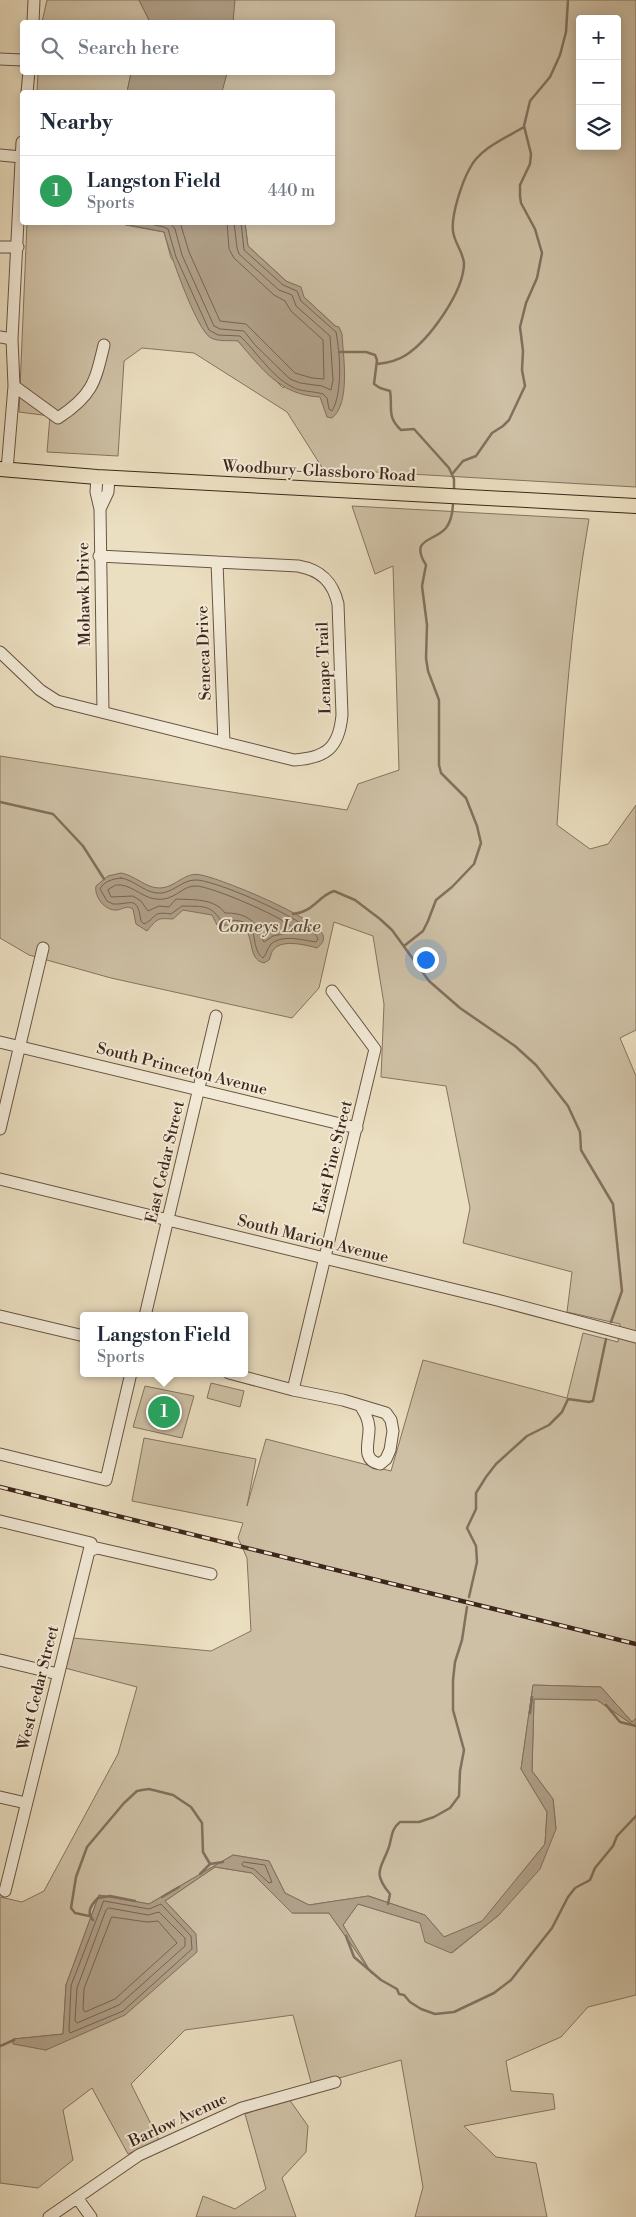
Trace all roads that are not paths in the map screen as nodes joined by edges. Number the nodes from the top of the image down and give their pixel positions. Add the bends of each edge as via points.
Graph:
1 (34, 0) edge
2 (32, 20) edge
3 (0, 59) edge
4 (20, 60) edge
5 (30, 75) edge
6 (28, 90) edge
7 (0, 155) edge
8 (20, 157) edge
9 (20, 187) edge
10 (0, 247) edge
11 (18, 247) junction
12 (0, 337) edge
13 (12, 339) junction
14 (104, 346) dead end
15 (14, 386) junction
16 (4, 470) edge
17 (103, 477) junction
18 (636, 506) edge
19 (99, 556) junction
20 (217, 562) junction
21 (0, 652) edge
22 (103, 712) junction
23 (224, 743) junction
24 (43, 948) dead end
25 (332, 992) dead end
26 (216, 1016) dead end
27 (0, 1042) edge
28 (20, 1047) junction
29 (199, 1089) junction
30 (357, 1128) junction
31 (0, 1129) edge
32 (0, 1179) edge
33 (168, 1220) junction
34 (325, 1258) junction
35 (146, 1312) edge
36 (0, 1316) edge
37 (80, 1335) edge
38 (636, 1337) edge
39 (130, 1377) edge
40 (244, 1377) edge
41 (293, 1390) junction
42 (360, 1406) junction
43 (0, 1454) edge
44 (0, 1521) edge
45 (90, 1551) junction
46 (211, 1574) dead end
47 (0, 1660) edge
48 (58, 1674) junction
49 (0, 1797) edge
50 (26, 1804) junction
51 (5, 1891) dead end
52 (336, 2082) dead end
53 (78, 2198) junction
54 (49, 2217) edge
55 (92, 2217) edge

1 - 2 street
3 - 4 street
5 - 6 street
7 - 8 street
9 - 11 street
10 - 11 street
11 - 13 street
12 - 13 street
13 - 15 street
14 - 15 street via 96,379 78,405 58,418
15 - 16 street
16 - 17 main road, Woodbury-Glassboro Road
17 - 18 main road, Woodbury-Glassboro Road
17 - 19 street, Mohawk Drive via 96,492 100,509
19 - 20 street, Lenape Trail
19 - 22 street, Mohawk Drive
20 - 23 street, Seneca Drive
20 - 23 street, Lenape Trail via 298,566 316,571 329,581 336,595 339,632 341,731 326,752 312,759 294,760
21 - 22 street, Lenape Trail via 49,697
22 - 23 street, Lenape Trail
24 - 28 street
25 - 30 street, East Pine Street via 375,1049
26 - 29 street, East Cedar Street
27 - 28 street, South Princeton Avenue
28 - 29 street, South Princeton Avenue
28 - 31 street
29 - 30 street, South Princeton Avenue
29 - 33 street, East Cedar Street
30 - 34 street, East Pine Street
32 - 33 street, South Marion Avenue
33 - 34 street, South Marion Avenue
33 - 35 street, East Cedar Street
34 - 38 street, South Marion Avenue
34 - 41 street, East Pine Street
36 - 37 street
39 - 43 street via 106,1480
40 - 41 street
41 - 42 street
42 - 42 street via 386,1413 392,1420 390,1450 380,1464 368,1458 367,1416
44 - 45 street via 92,1543
45 - 46 street via 96,1548
45 - 48 street, West Cedar Street
47 - 48 street
48 - 50 street, West Cedar Street
49 - 50 street
50 - 51 street, West Cedar Street
52 - 53 street, Barlow Avenue via 242,2108 139,2155
53 - 54 street, Barlow Avenue
53 - 55 street

